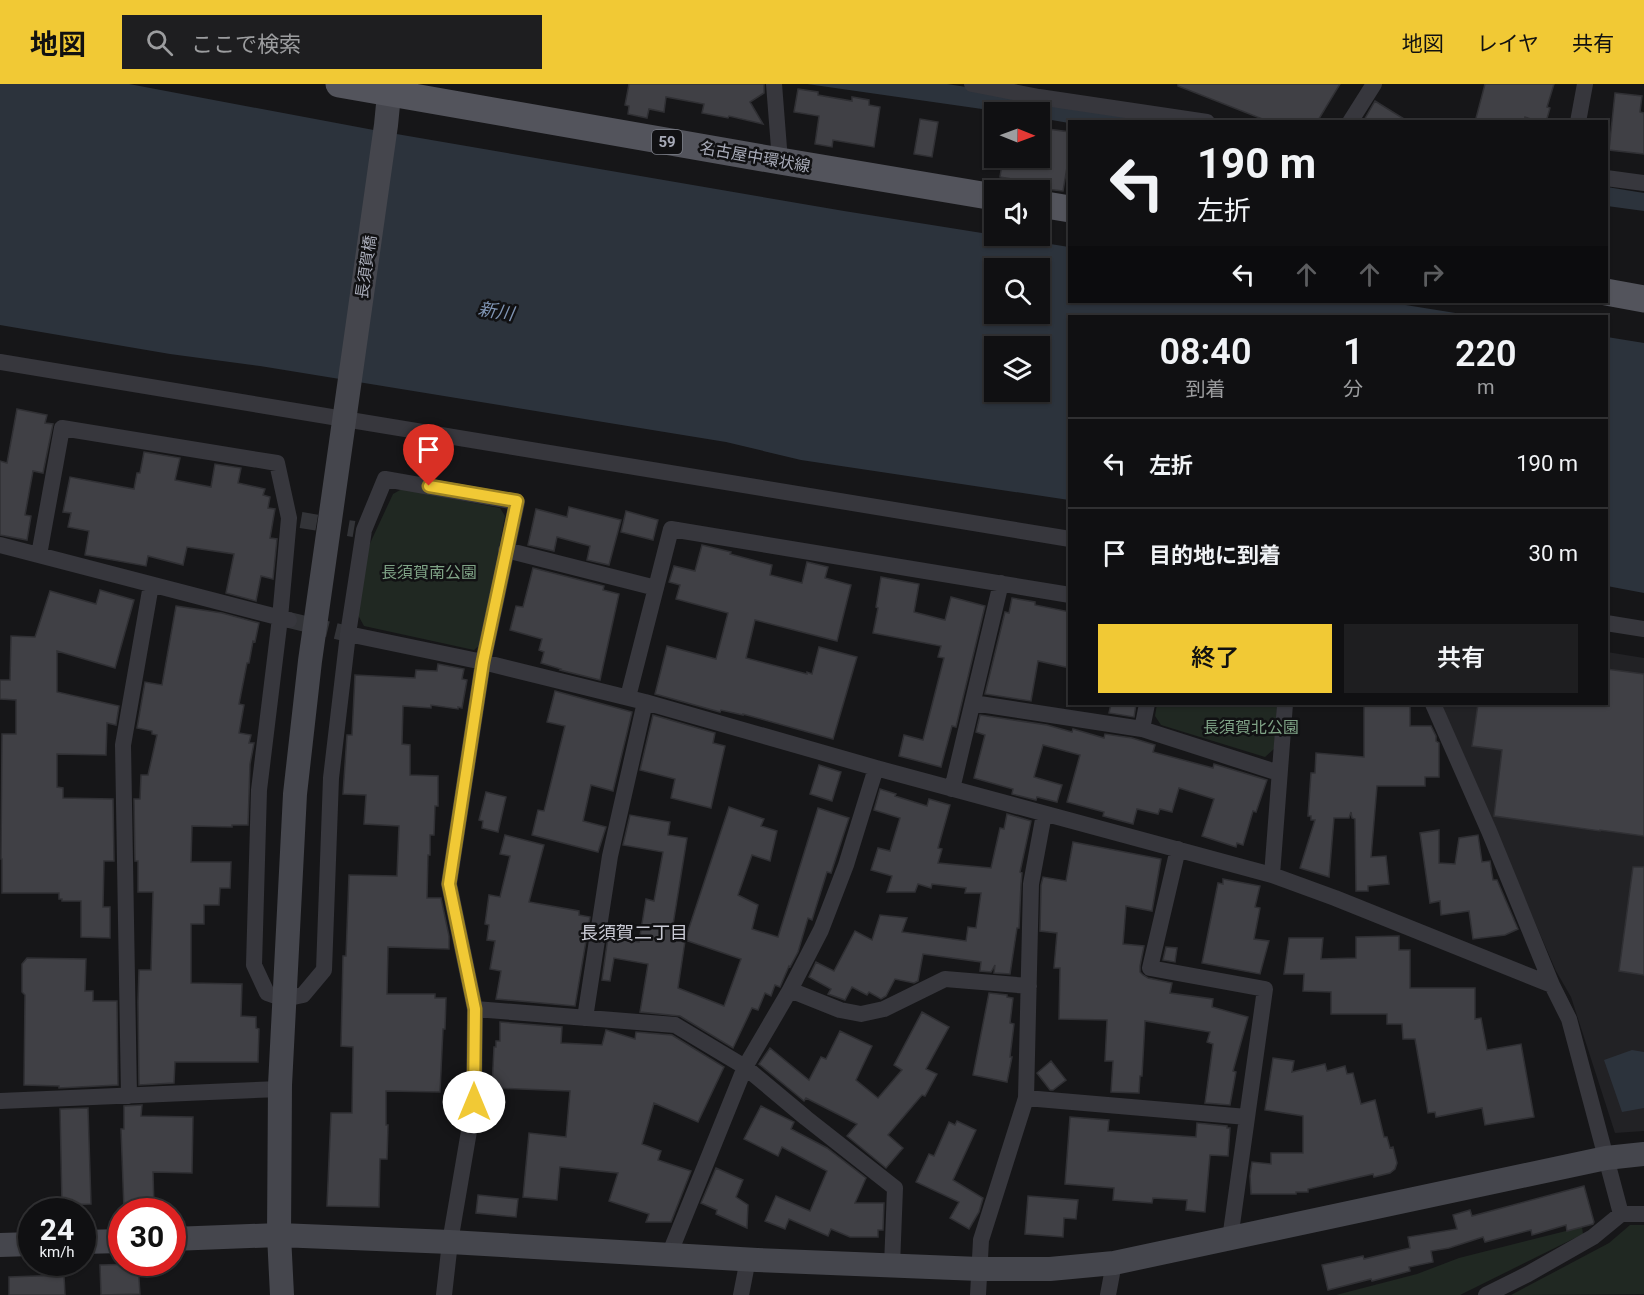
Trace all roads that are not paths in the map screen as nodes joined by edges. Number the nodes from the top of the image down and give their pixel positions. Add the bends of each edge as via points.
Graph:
1 (339, 84) edge
2 (774, 84) edge
3 (972, 84) edge
4 (1374, 84) edge
5 (1585, 84) edge
6 (389, 88) edge
7 (1040, 90) edge
8 (1197, 120) edge
9 (1351, 120) edge
10 (1578, 120) edge
11 (780, 161) junction
12 (1608, 178) edge
13 (1644, 183) edge
14 (984, 195) edge
15 (1050, 206) edge
16 (1068, 209) edge
17 (1608, 292) edge
18 (1644, 299) edge
19 (0, 362) edge
20 (344, 413) junction
21 (1068, 539) edge
22 (0, 545) edge
23 (506, 550) junction
24 (39, 555) junction
25 (1001, 583) junction
26 (151, 585) junction
27 (656, 588) junction
28 (1068, 595) edge
29 (284, 619) junction
30 (1608, 623) edge
31 (1644, 629) edge
32 (348, 634) junction
33 (483, 662) junction
34 (628, 697) junction
35 (645, 702) junction
36 (973, 704) junction
37 (1147, 705) edge
38 (1285, 705) edge
39 (1433, 705) edge
40 (1142, 729) junction
41 (876, 768) junction
42 (1279, 773) junction
43 (952, 789) junction
44 (1044, 814) junction
45 (1178, 849) junction
46 (1272, 875) junction
47 (1552, 985) junction
48 (1029, 986) junction
49 (790, 990) junction
50 (284, 999) junction
51 (475, 1009) junction
52 (585, 1018) junction
53 (745, 1066) junction
54 (280, 1089) junction
55 (129, 1096) junction
56 (1026, 1098) junction
57 (0, 1101) edge
58 (1247, 1117) junction
59 (1644, 1154) edge
60 (1606, 1158) junction
61 (1621, 1214) junction
62 (1644, 1214) edge
63 (279, 1235) junction
64 (186, 1238) edge
65 (1230, 1239) junction
66 (450, 1242) junction
67 (18, 1244) edge
68 (0, 1245) edge
69 (669, 1255) junction
70 (748, 1259) junction
71 (1114, 1263) junction
72 (892, 1266) junction
73 (979, 1269) junction
74 (282, 1295) edge
75 (444, 1295) edge
76 (741, 1295) edge
77 (978, 1295) edge
78 (1108, 1295) edge
79 (1486, 1295) edge

1 - 6 main road, 名古屋中環状線 / 59
2 - 11 street
3 - 7 street
4 - 9 street
5 - 10 street
6 - 11 main road, 名古屋中環状線 / 59
6 - 20 street, 長須賀橋
7 - 8 street
11 - 14 main road, 名古屋中環状線 / 59
12 - 13 street
15 - 16 main road
17 - 18 main road
19 - 20 street
20 - 21 street
20 - 50 street, 長須賀橋 via 295,794
22 - 24 street
23 - 27 street
23 - 32 street via 517,501 386,478 359,529
23 - 33 street
24 - 26 street
24 - 29 street via 62,428 277,463 295,519
25 - 27 street via 671,529
25 - 28 street
25 - 36 street
26 - 29 street
26 - 55 street via 123,745
27 - 34 street
29 - 50 street via 260,790 254,965 267,993
30 - 31 street
32 - 33 street
32 - 50 street via 331,778 324,970 303,994
33 - 34 street
33 - 51 street via 449,884
34 - 35 street
35 - 41 street
35 - 52 street via 610,856
36 - 40 street
36 - 43 street
37 - 40 street
38 - 42 street
39 - 47 street
40 - 42 street
41 - 43 street
41 - 49 street via 821,930
42 - 46 street
43 - 44 street
44 - 45 street
44 - 48 street via 1030,884
45 - 46 street
45 - 58 street via 1150,968 1265,990
46 - 47 street
47 - 60 street via 1569,1019
48 - 49 street via 945,979 884,1009 861,1014
48 - 56 street
49 - 53 street
50 - 54 street, 長須賀橋
51 - 52 street
51 - 66 street via 474,1105
52 - 53 street via 675,1025
53 - 69 street
53 - 72 street via 895,1188
54 - 55 street
54 - 63 street, 長須賀橋
55 - 57 street
56 - 58 street
56 - 73 street via 981,1240
58 - 65 street
59 - 60 street
60 - 61 street
60 - 65 street
61 - 62 street
61 - 79 street via 1593,1237
63 - 64 street
63 - 66 street
63 - 74 street, 長須賀橋
65 - 71 street
66 - 69 street
66 - 75 street
67 - 68 street
69 - 70 street
70 - 72 street
70 - 76 street
71 - 73 street via 1050,1269
71 - 78 street
72 - 73 street
73 - 77 street

